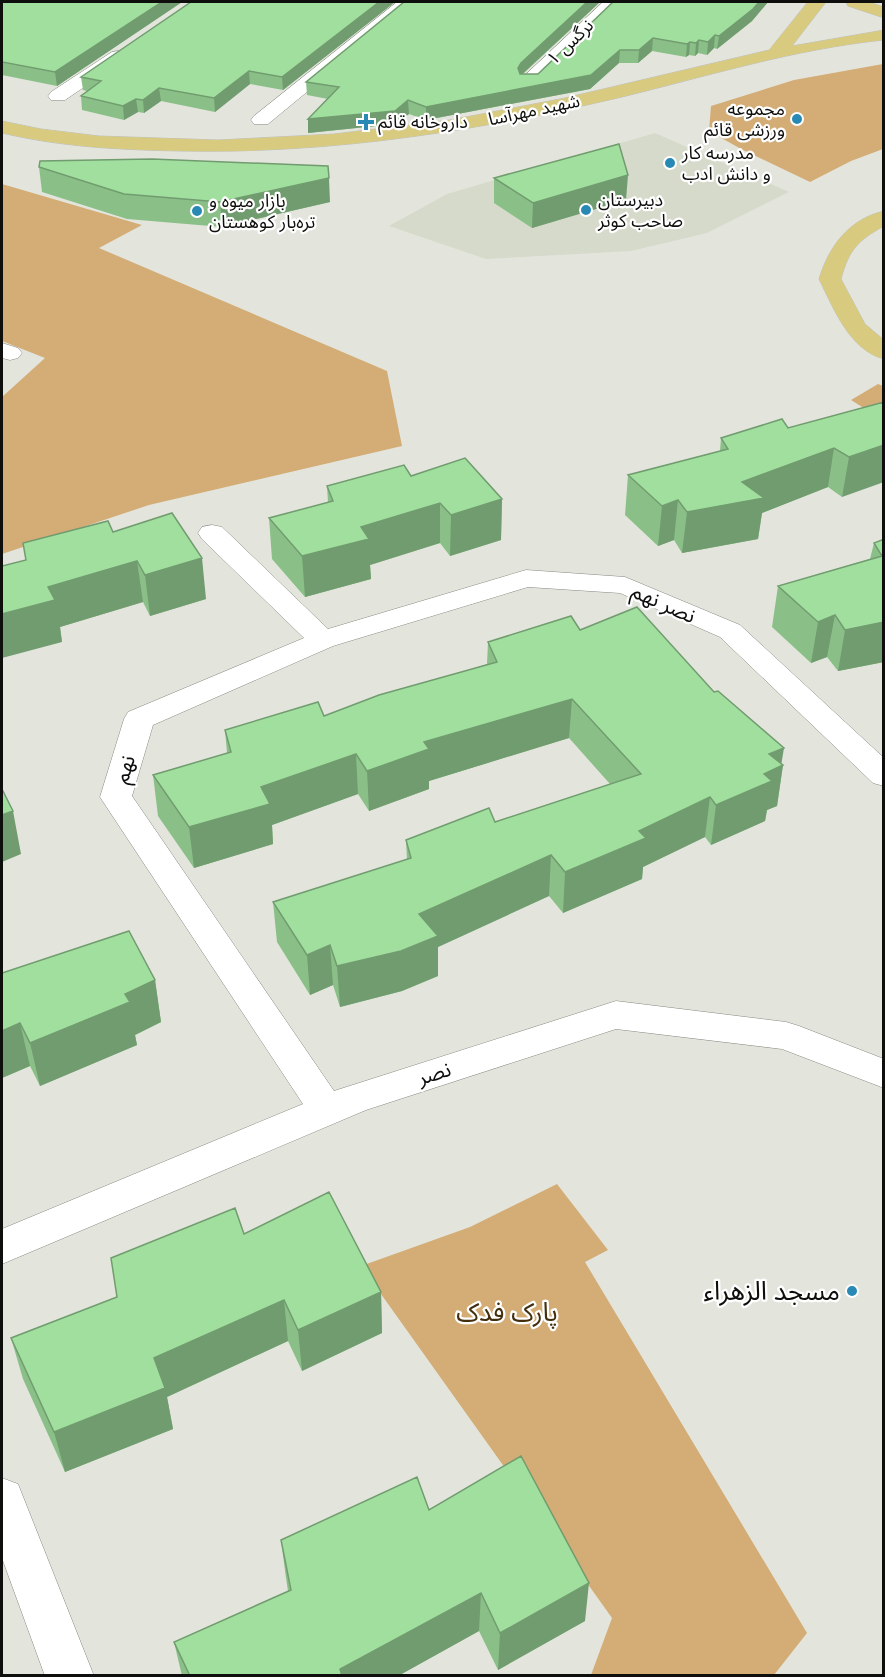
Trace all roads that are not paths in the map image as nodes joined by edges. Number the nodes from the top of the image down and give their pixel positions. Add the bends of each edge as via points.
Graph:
1 (407, 2) edge
2 (612, 2) edge
3 (818, 2) edge
4 (854, 2) edge
5 (884, 13) edge
6 (884, 34) edge
7 (133, 45) edge
8 (775, 55) junction
9 (529, 82) edge
10 (58, 96) dead end
11 (261, 120) dead end
12 (2, 127) edge
13 (884, 217) edge
14 (884, 352) edge
15 (212, 533) dead end
16 (323, 640) junction
17 (884, 776) edge
18 (884, 1074) edge
19 (327, 1110) junction
20 (2, 1247) edge
21 (2, 1499) edge
22 (70, 1676) edge

1 - 11 street
2 - 9 street, نرگس ۱
3 - 8 main road
4 - 5 main road
6 - 8 main road, شهید مهرآسا
7 - 10 street
8 - 12 main road, شهید مهرآسا via 524,114 362,139 227,147 161,146 104,143
13 - 14 main road via 849,236 835,260 830,279 855,328
15 - 16 street
16 - 17 street, نصر نهم via 526,578 625,585 730,631
16 - 19 street, نهم via 139,719 116,796
18 - 19 street, نصر via 786,1036 616,1014
19 - 20 street, نصر
21 - 22 street

